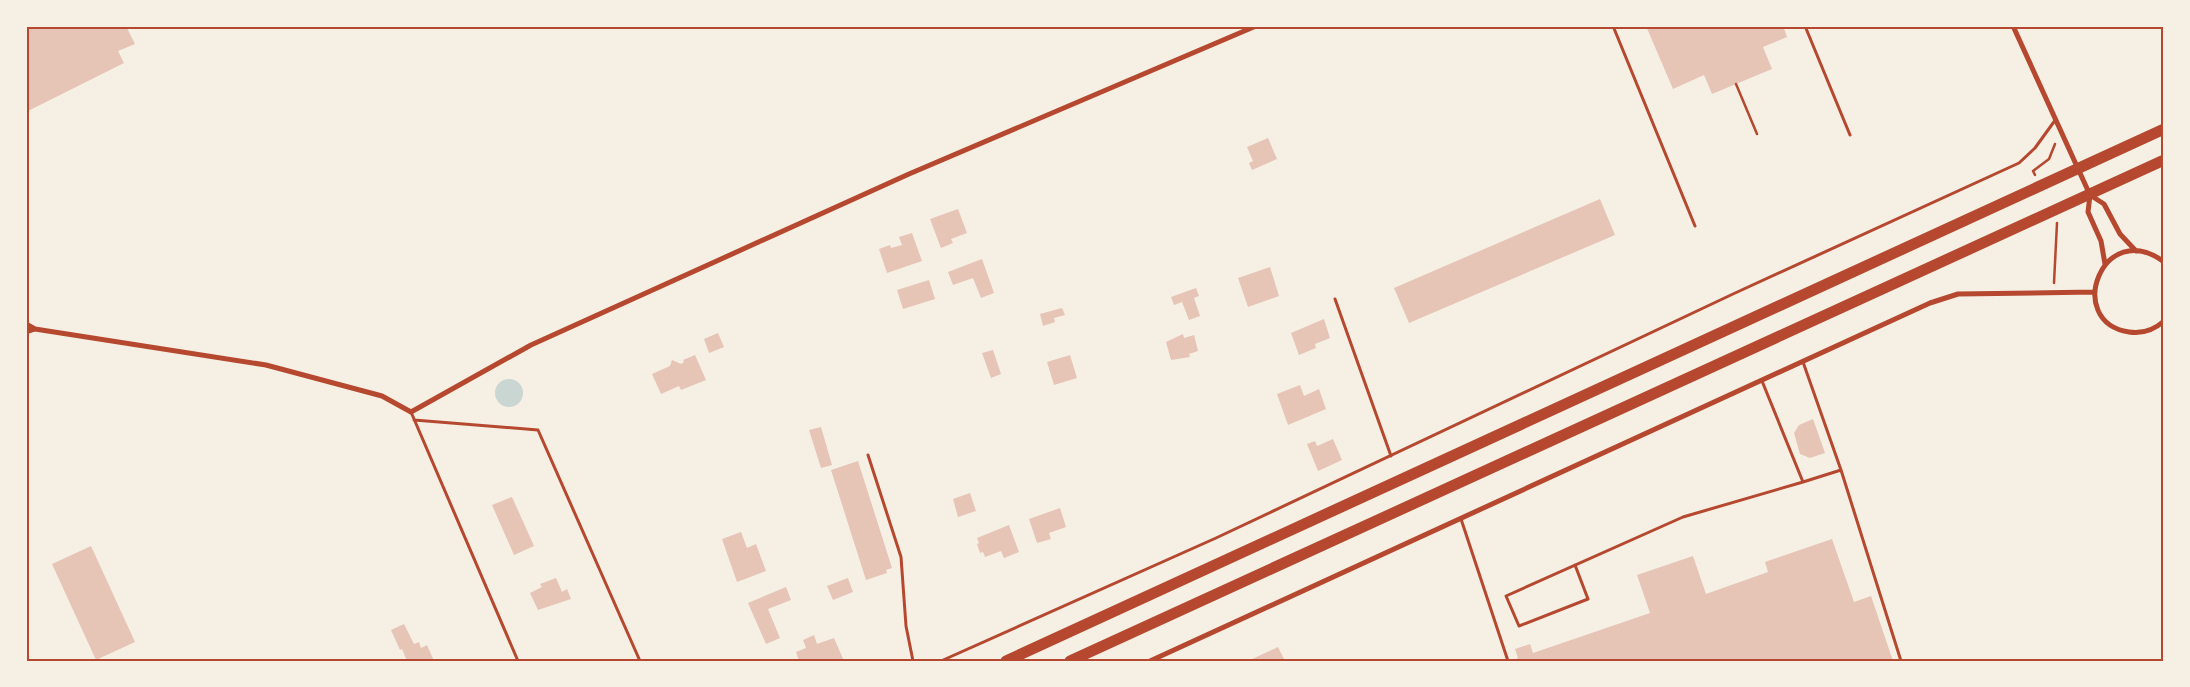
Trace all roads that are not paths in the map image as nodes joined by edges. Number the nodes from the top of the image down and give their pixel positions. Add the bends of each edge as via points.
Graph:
1 (1256, 26) edge
2 (1614, 26) edge
3 (1805, 26) edge
4 (2013, 26) edge
5 (2056, 118) junction
6 (2164, 129) edge
7 (1850, 135) dead end
8 (2164, 160) edge
9 (2078, 169) junction
10 (2090, 194) junction
11 (1695, 226) dead end
12 (2136, 251) junction
13 (2164, 262) edge
14 (2105, 264) junction
15 (2094, 292) junction
16 (1336, 299) dead end
17 (2164, 321) edge
18 (26, 324) edge
19 (35, 329) junction
20 (26, 332) edge
21 (1803, 361) junction
22 (1762, 380) junction
23 (411, 412) junction
24 (414, 420) junction
25 (868, 454) dead end
26 (1391, 456) junction
27 (1841, 470) junction
28 (1802, 482) junction
29 (1461, 518) junction
30 (1575, 565) junction
31 (518, 661) edge
32 (640, 661) edge
33 (913, 661) edge
34 (941, 661) edge
35 (1006, 661) edge
36 (1070, 661) edge
37 (1150, 661) edge
38 (1508, 661) edge
39 (1901, 661) edge

1 - 23 street via 909,174 531,345
2 - 11 lane
3 - 7 lane
4 - 5 street
5 - 9 street
5 - 26 lane via 2035,148 2019,163
6 - 9 main road
8 - 10 main road
9 - 10 street
9 - 35 main road
10 - 12 street via 2104,204 2120,234
10 - 14 street via 2088,212 2101,241
10 - 36 main road
12 - 13 street
12 - 14 street via 2124,252
14 - 15 street via 2095,281
15 - 17 street via 2102,316 2122,331 2148,331
15 - 21 street via 1958,294 1930,303
16 - 26 lane
18 - 19 street
19 - 20 street
19 - 23 street via 266,365 382,396
21 - 22 street
21 - 27 lane
22 - 28 lane
22 - 29 street
23 - 24 lane
24 - 31 lane
24 - 32 lane via 538,430
25 - 33 lane via 902,557 906,626
26 - 34 lane
27 - 28 lane
27 - 39 lane
28 - 30 lane via 1683,516
29 - 37 street
29 - 38 lane
30 - 30 lane via 1506,596 1519,626 1588,599

